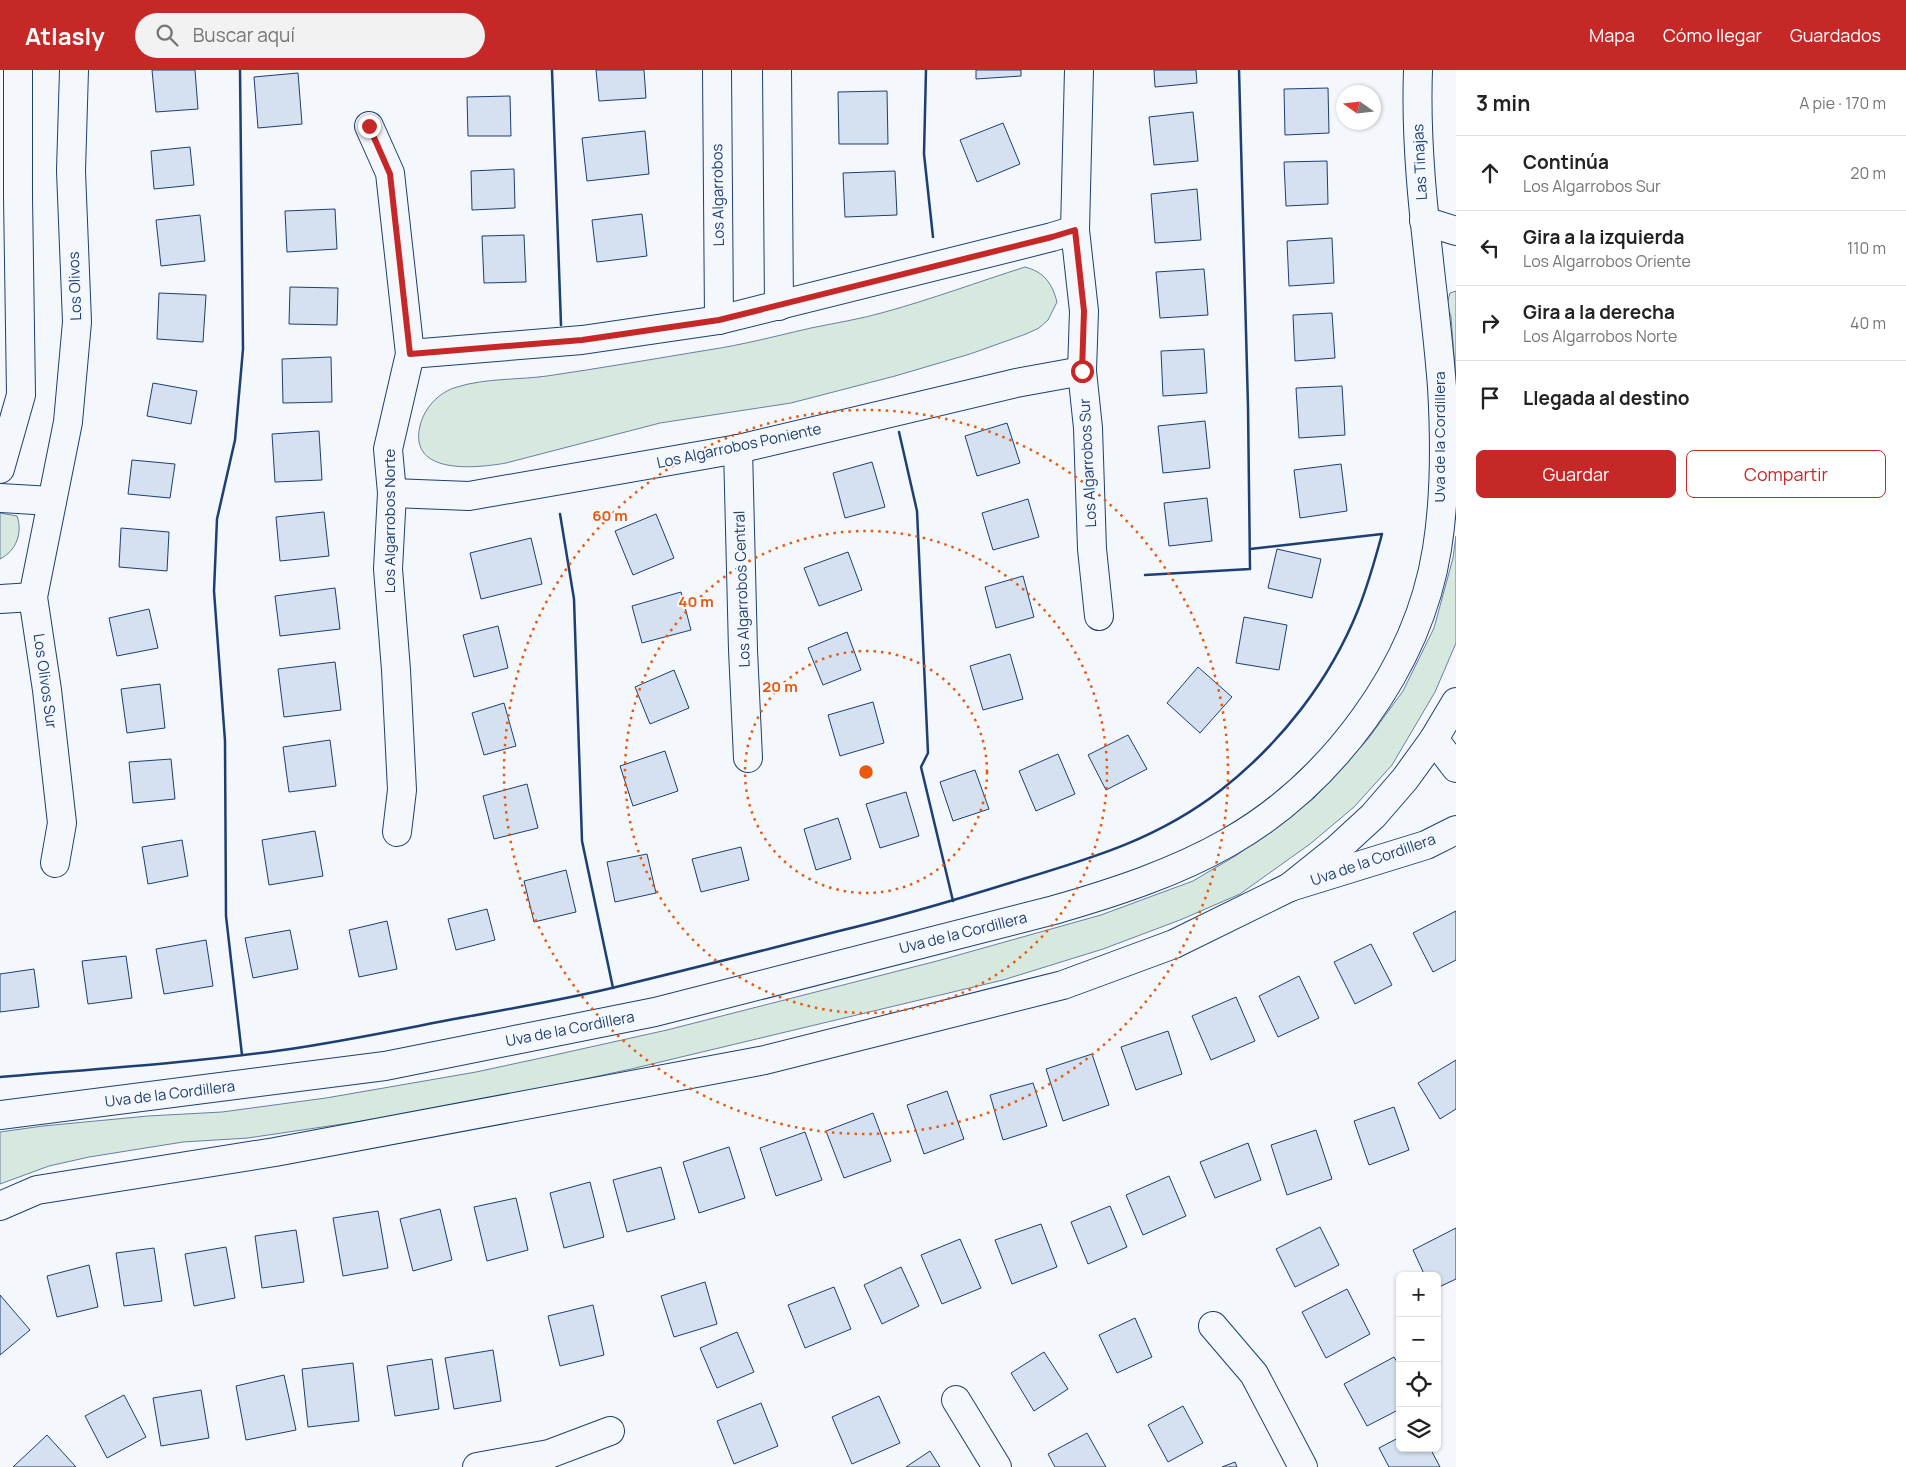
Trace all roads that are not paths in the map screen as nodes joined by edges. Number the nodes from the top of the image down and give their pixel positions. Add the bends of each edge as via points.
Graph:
1 (18, 70) edge
2 (74, 70) edge
3 (717, 70) edge
4 (777, 70) edge
5 (1079, 70) edge
6 (1418, 70) edge
7 (369, 126) dead end
8 (1424, 221) junction
9 (1075, 230) junction
10 (1456, 231) edge
11 (778, 306) junction
12 (719, 320) junction
13 (410, 354) junction
14 (1082, 371) junction
15 (738, 449) junction
16 (0, 469) edge
17 (392, 493) junction
18 (0, 498) edge
19 (52, 501) junction
20 (33, 597) junction
21 (0, 599) edge
22 (1099, 616) dead end
23 (1456, 702) edge
24 (1434, 739) junction
25 (748, 758) dead end
26 (1456, 768) edge
27 (1456, 830) edge
28 (397, 832) dead end
29 (55, 863) dead end
30 (1290, 887) junction
31 (0, 1115) edge
32 (0, 1206) edge
33 (1213, 1326) dead end
34 (956, 1400) dead end
35 (610, 1430) dead end
36 (477, 1467) edge
37 (997, 1467) edge
38 (1303, 1467) edge

1 - 16 street via 21,395
2 - 19 street, Los Olivos via 71,171 77,322 68,422
3 - 12 street, Los Algarrobos
4 - 11 street
5 - 9 street, Los Algarrobos Sur
6 - 8 street, Las Tinajas
7 - 13 street, Los Algarrobos Norte via 390,174
8 - 10 street, Las Tinajas
8 - 31 street, Uva de la Cordillera via 1442,390 1443,478 1437,550 1427,591 1392,675 1367,716 1304,786 1268,817 1186,864 1073,905 656,1012 385,1066
9 - 11 street
9 - 14 street, Los Algarrobos Sur via 1084,311
11 - 12 street
12 - 13 street via 582,340
13 - 17 street, Los Algarrobos Norte via 388,449
14 - 15 street, Los Algarrobos Poniente via 1016,383
14 - 22 street, Los Algarrobos Sur
15 - 17 street, Los Algarrobos Poniente via 469,496
15 - 25 street, Los Algarrobos Central
17 - 28 street, Los Algarrobos Norte via 388,569 402,790
18 - 19 street
19 - 20 street, Los Olivos Sur
20 - 21 street
20 - 29 street, Los Olivos Sur via 62,824
23 - 24 street, Uva de la Cordillera
24 - 26 street
24 - 30 street, Uva de la Cordillera via 1373,816
27 - 30 street, Uva de la Cordillera via 1426,845
30 - 32 street, Uva de la Cordillera via 1174,944 1063,985 766,1060 275,1152 37,1190
33 - 38 street via 1254,1374
34 - 37 street
35 - 36 street via 550,1454

